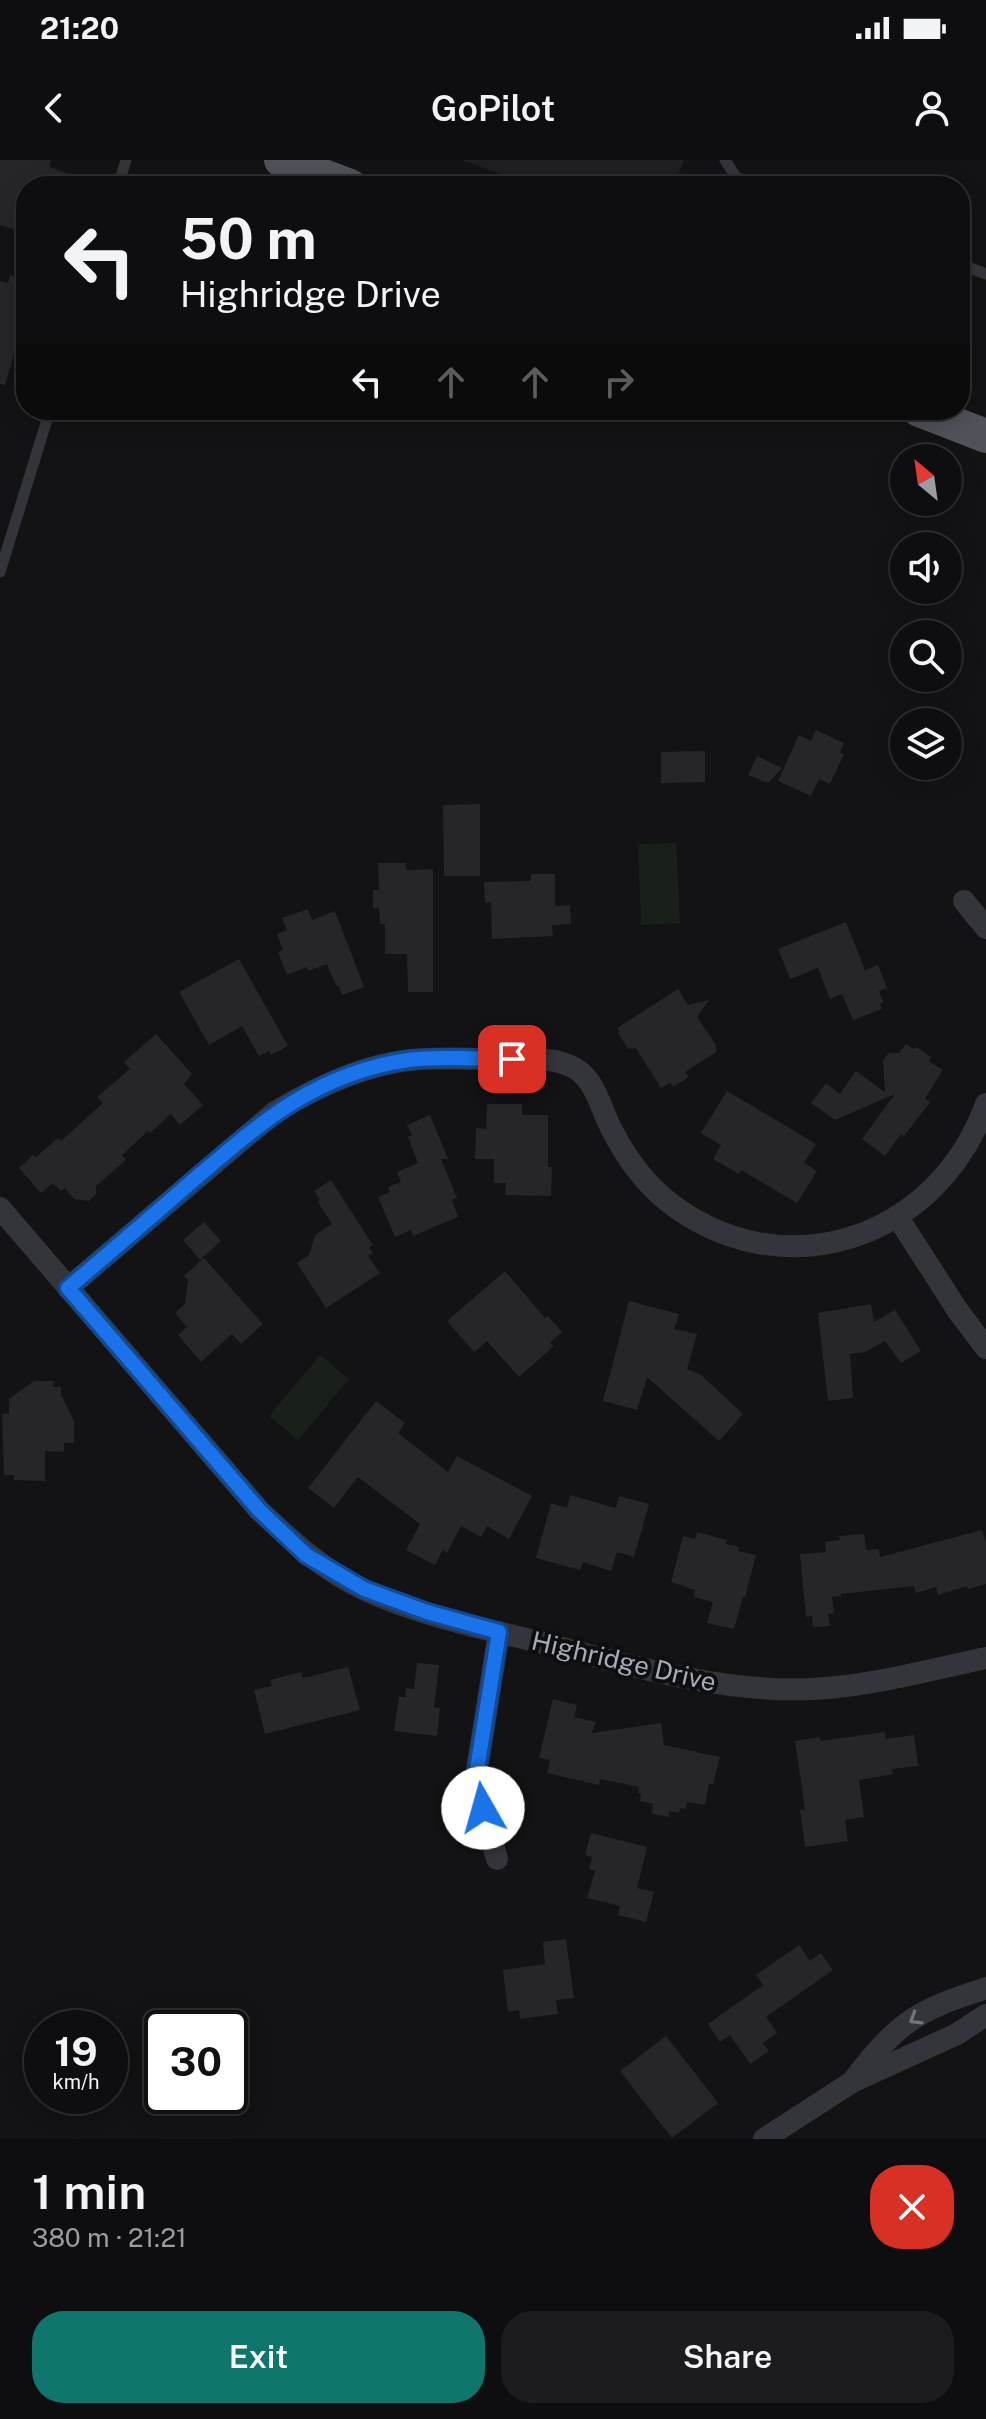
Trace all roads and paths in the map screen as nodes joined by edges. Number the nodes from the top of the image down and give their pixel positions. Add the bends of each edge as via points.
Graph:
1 (281, 160) edge
2 (323, 176) edge
3 (47, 420) edge
4 (945, 420) edge
5 (986, 436) edge
6 (2, 556) edge
7 (0, 572) edge
8 (964, 901) dead end
9 (986, 928) edge
10 (986, 1104) edge
11 (0, 1208) edge
12 (897, 1216) junction
13 (68, 1288) junction
14 (986, 1348) edge
15 (499, 1632) junction
16 (986, 1658) edge
17 (497, 1859) dead end
18 (986, 1988) edge
19 (986, 2015) edge
20 (852, 2082) junction
21 (764, 2139) edge

1 - 2 main road
3 - 6 lane
4 - 5 main road
6 - 7 lane
8 - 9 street
10 - 12 street via 976,1132 944,1177
11 - 13 street, Highridge Drive
12 - 13 street via 854,1238 801,1248 752,1243 705,1225 665,1199 633,1165 584,1074 538,1059 409,1060 314,1089 275,1112
12 - 14 street
13 - 15 street, Highridge Drive via 259,1510 306,1555 364,1589
15 - 16 street, Highridge Drive via 674,1675 751,1688 870,1683
15 - 17 street via 475,1782
18 -> 20 street via 911,2019
19 - 20 street via 957,2034
20 - 21 street

